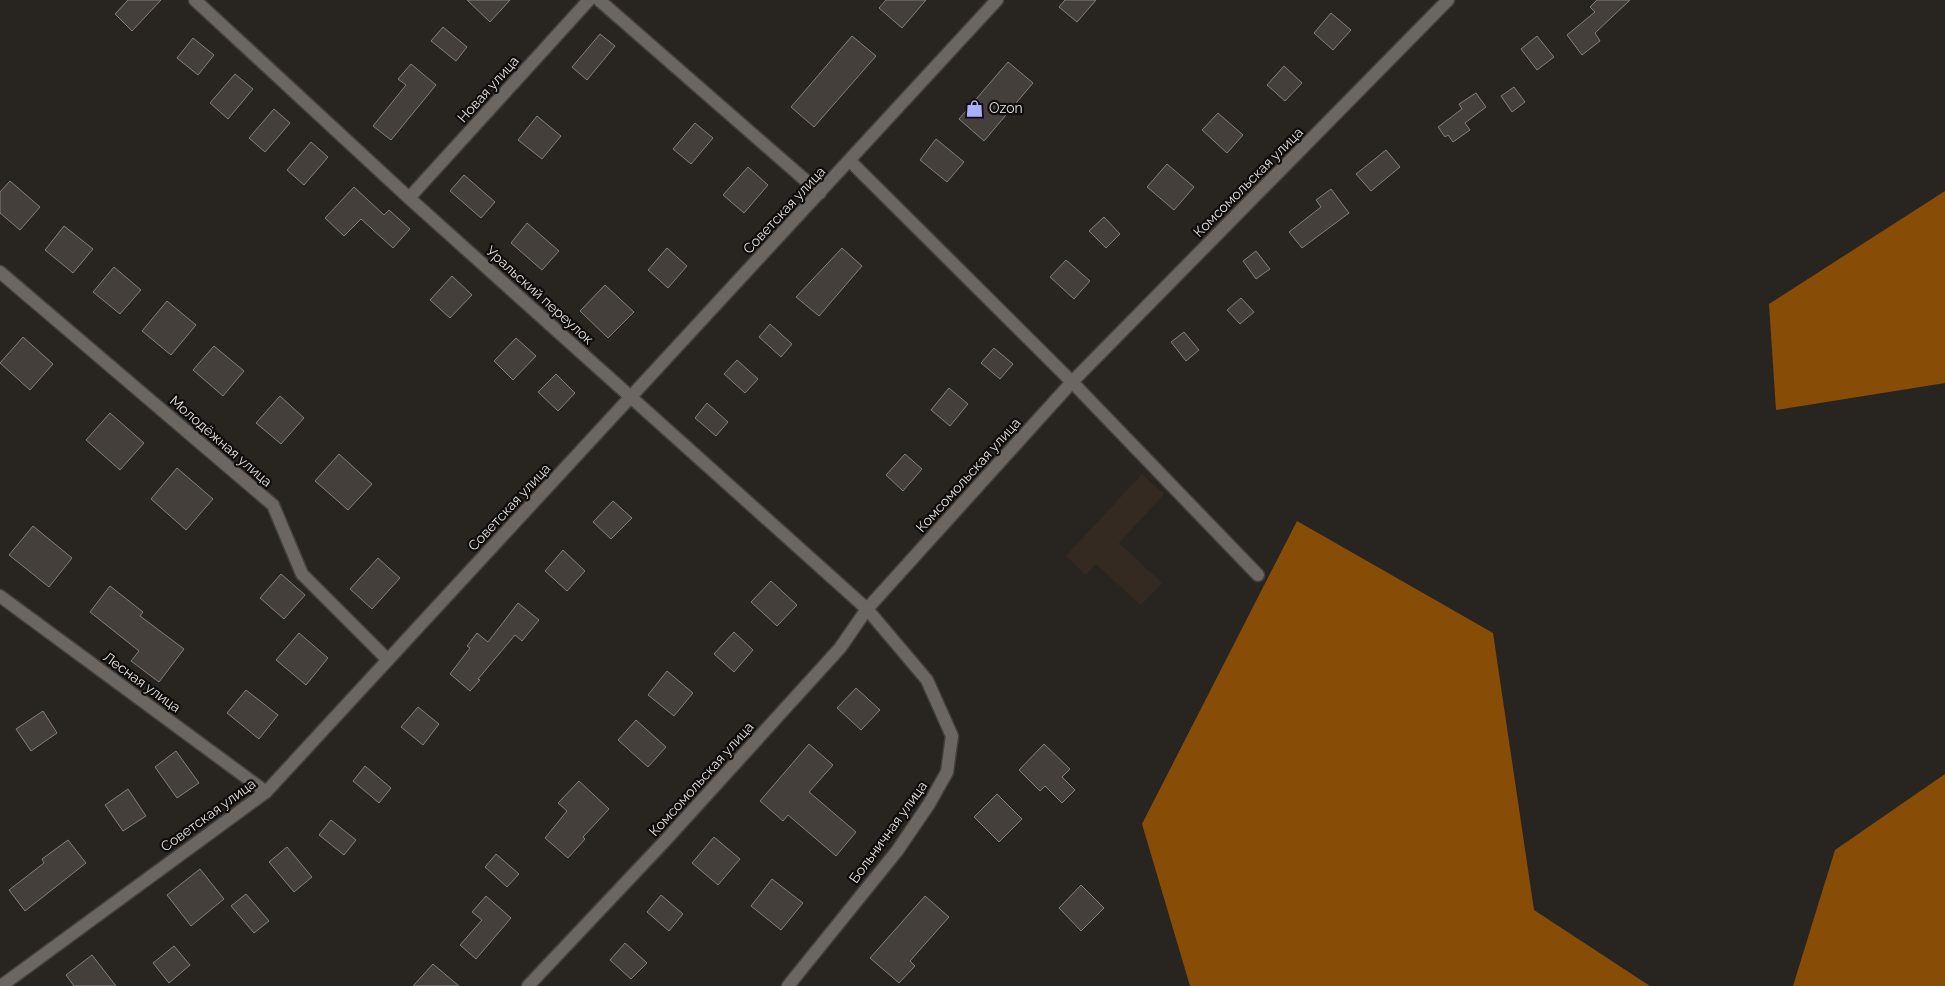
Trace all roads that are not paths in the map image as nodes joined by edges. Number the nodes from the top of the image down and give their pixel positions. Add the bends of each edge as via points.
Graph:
1 (195, 0) edge
2 (589, 0) edge
3 (599, 0) edge
4 (997, 0) edge
5 (1448, 0) edge
6 (850, 161) junction
7 (820, 193) junction
8 (409, 198) junction
9 (0, 272) edge
10 (1072, 382) junction
11 (632, 397) junction
12 (1258, 574) dead end
13 (0, 596) edge
14 (867, 609) junction
15 (388, 660) junction
16 (266, 792) junction
17 (1, 986) edge
18 (528, 986) edge
19 (788, 986) edge

1 - 8 street, Уральский переулок
2 - 8 street, Новая улица
3 - 7 street
4 - 6 street, Советская улица
5 - 10 street, Комсомольская улица
6 - 7 street, Советская улица
6 - 10 street
7 - 11 street, Советская улица
8 - 11 street, Уральский переулок
9 - 15 street, Молодёжная улица via 273,505 302,574
10 - 12 street
10 - 14 street, Комсомольская улица
11 - 14 street, Уральский переулок
11 - 15 street, Советская улица
13 - 16 street, Лесная улица
14 - 18 street, Комсомольская улица via 834,656
14 - 19 street, Больничная улица via 927,680 952,736 947,772 930,804 897,850
15 - 16 street, Советская улица
16 - 17 street, Советская улица

